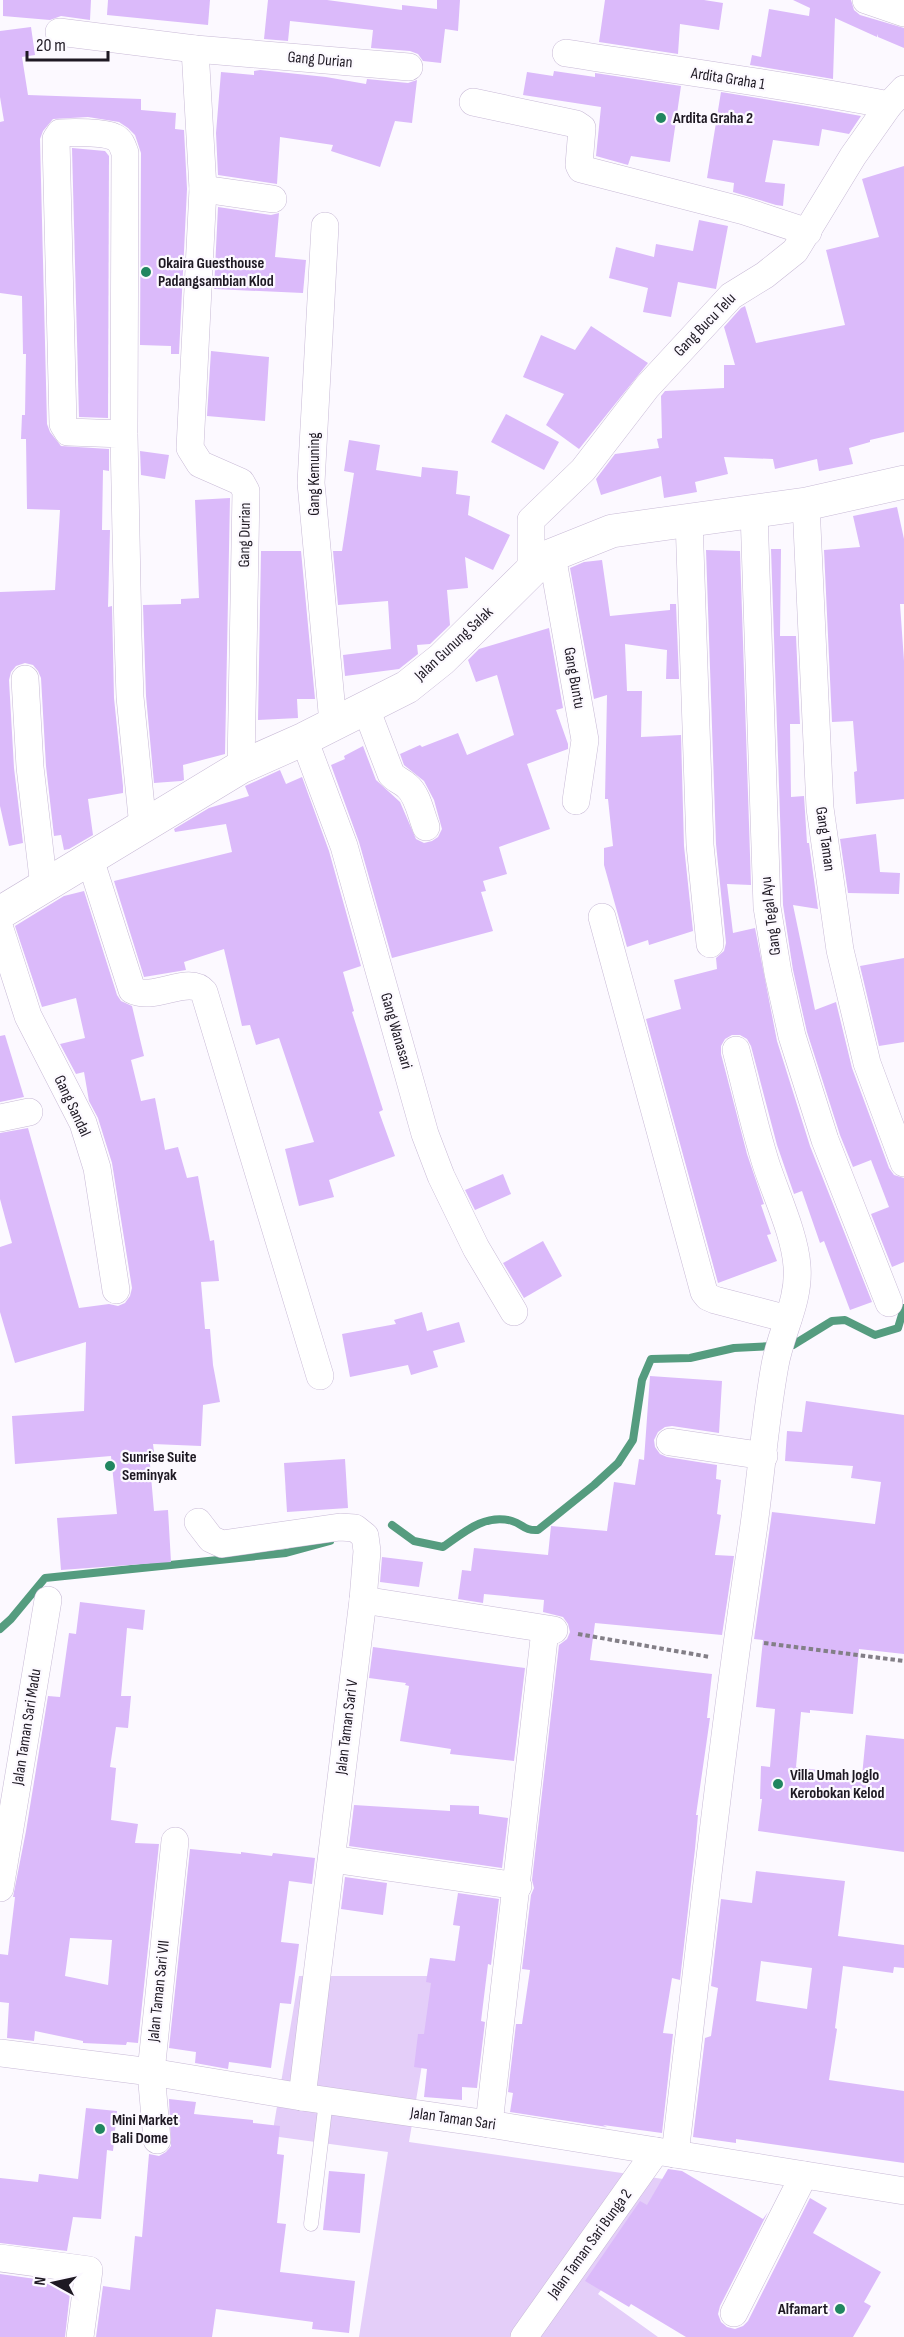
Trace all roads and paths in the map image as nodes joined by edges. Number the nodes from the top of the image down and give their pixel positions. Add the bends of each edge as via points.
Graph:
1 (866, 0) edge
2 (904, 14) edge
3 (58, 32) dead end
4 (195, 50) junction
5 (567, 53) dead end
6 (409, 67) dead end
7 (900, 95) edge
8 (473, 102) dead end
9 (203, 189) junction
10 (273, 199) dead end
11 (325, 226) dead end
12 (808, 231) junction
13 (124, 434) junction
14 (904, 482) edge
15 (806, 504) junction
16 (754, 511) junction
17 (688, 519) junction
18 (541, 563) junction
19 (25, 679) dead end
20 (365, 706) junction
21 (333, 723) junction
22 (304, 739) junction
23 (241, 767) junction
24 (576, 801) dead end
25 (143, 827) junction
26 (426, 828) dead end
27 (90, 859) junction
28 (44, 887) junction
29 (0, 913) edge
30 (602, 917) dead end
31 (0, 929) edge
32 (710, 944) dead end
33 (736, 1050) dead end
34 (29, 1112) dead end
35 (0, 1118) edge
36 (904, 1163) edge
37 (116, 1290) dead end
38 (889, 1303) dead end
39 (514, 1312) dead end
40 (786, 1325) junction
41 (320, 1377) dead end
42 (670, 1442) dead end
43 (764, 1456) junction
44 (198, 1522) dead end
45 (48, 1600) dead end
46 (363, 1600) junction
47 (550, 1630) junction
48 (735, 1650) junction
49 (904, 1661) edge
50 (175, 1841) dead end
51 (332, 1859) junction
52 (518, 1886) junction
53 (0, 1888) edge
54 (0, 2053) edge
55 (151, 2072) junction
56 (314, 2099) junction
57 (489, 2124) junction
58 (157, 2140) dead end
59 (665, 2152) junction
60 (804, 2175) junction
61 (904, 2191) edge
62 (311, 2224) dead end
63 (0, 2258) edge
64 (734, 2313) dead end
65 (80, 2337) edge
66 (524, 2337) edge

1 - 2 street
3 - 4 street, Gang Durian
4 - 6 street, Gang Durian
4 - 9 street, Gang Durian
5 - 7 street, Ardita Graha 1 via 782,88
7 - 12 street, Gang Bucu Telu via 853,156
8 - 12 street via 576,124 582,128 581,169
9 - 10 street
9 - 23 street, Gang Durian via 190,448 200,464 241,482 246,490
11 - 21 street, Gang Kemuning via 311,483
12 - 18 street, Gang Bucu Telu via 795,251 731,296 647,387 583,470 531,520
13 - 13 street via 125,153 116,137 60,133 56,139 63,424 68,432
13 - 25 street via 130,697
14 - 15 street, Jalan Gunung Salak
15 - 16 street, Jalan Gunung Salak
15 - 36 street, Gang Taman via 820,808 838,938 867,1063
16 - 17 street, Jalan Gunung Salak
16 - 38 street, Gang Tegal Ayu via 767,907 778,974 792,1036 825,1140
17 - 18 street, Jalan Gunung Salak via 612,531
17 - 32 street via 700,845
18 - 20 street, Jalan Gunung Salak via 407,687
18 - 24 street, Gang Buntu via 585,740
19 - 28 street
20 - 21 street, Jalan Gunung Salak
20 - 26 street via 391,774 414,796
21 - 22 street, Jalan Gunung Salak
22 - 23 street, Jalan Gunung Salak
22 - 39 street, Gang Wanasari via 344,846 425,1134 476,1248
23 - 25 street, Jalan Gunung Salak
25 - 27 street, Jalan Gunung Salak
27 - 28 street, Jalan Gunung Salak
27 - 41 street via 132,990 147,994 191,985 204,992
28 - 29 street, Jalan Gunung Salak
30 - 40 street via 704,1292 715,1300
31 - 37 street, Gang Sandal via 28,1016 83,1123 97,1168
33 - 40 street via 797,1263 796,1293
34 - 35 street
40 - 43 street via 776,1362
42 - 43 street
43 - 48 street
44 - 46 street, Jalan Taman Sari V via 211,1539 222,1544 355,1528 365,1536 367,1551
45 - 53 street, Jalan Taman Sari Madu
46 - 47 street
46 - 51 street, Jalan Taman Sari V
47 - 48 path
47 - 52 street
48 - 49 path
48 - 59 street
50 - 55 street, Jalan Taman Sari VII
51 - 52 street
51 - 56 street, Jalan Taman Sari V
52 - 57 street
54 - 55 street, Jalan Taman Sari
55 - 56 street, Jalan Taman Sari
55 - 58 street, Jalan Taman Sari VII
56 - 57 street, Jalan Taman Sari
56 - 62 lane
57 - 59 street, Jalan Taman Sari
59 - 60 street, Jalan Taman Sari
59 - 66 street, Jalan Taman Sari Bunga 2
60 - 61 street, Jalan Taman Sari
60 - 64 street
63 - 65 street via 89,2270

